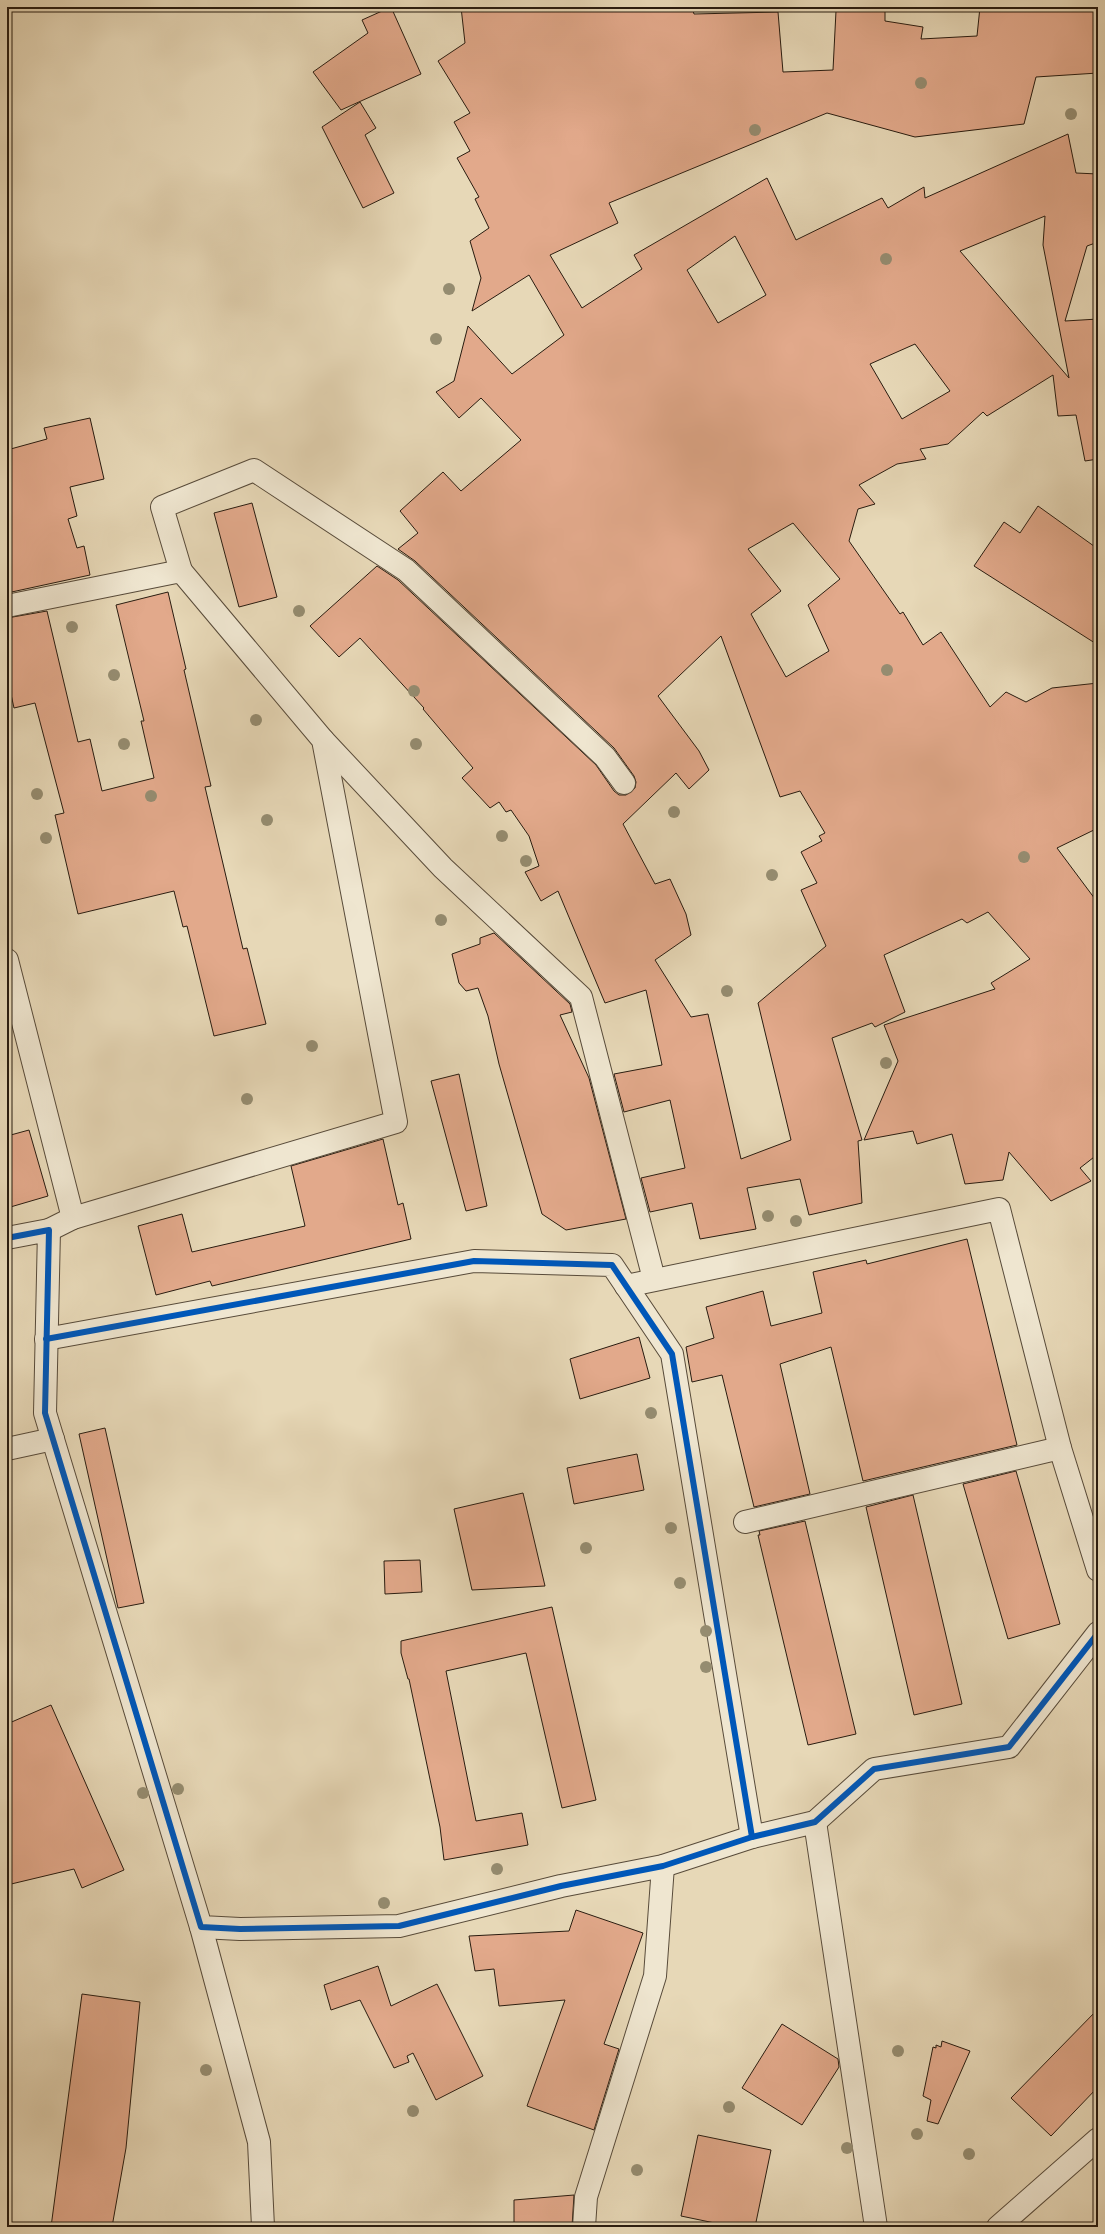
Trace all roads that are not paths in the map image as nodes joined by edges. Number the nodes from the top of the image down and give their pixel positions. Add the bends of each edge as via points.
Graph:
1 (181, 570) junction
2 (7, 606) edge
3 (323, 740) junction
4 (624, 783) dead end
5 (7, 960) edge
6 (73, 1218) junction
7 (49, 1230) junction
8 (7, 1238) edge
9 (654, 1279) junction
10 (626, 1286) junction
11 (46, 1339) junction
12 (52, 1439) junction
13 (1060, 1448) junction
14 (7, 1449) edge
15 (745, 1522) dead end
16 (1098, 1570) edge
17 (1098, 1633) edge
18 (815, 1822) junction
19 (752, 1837) junction
20 (663, 1866) junction
21 (201, 1927) junction
22 (1098, 2139) edge
23 (263, 2227) edge
24 (584, 2227) edge
25 (876, 2227) edge
26 (998, 2227) edge

1 - 2 street
1 - 3 street
1 - 4 street via 162,507 254,470 406,570 605,757
3 - 6 street via 396,1122
3 - 9 street via 444,868 581,997
5 - 6 street
6 - 7 street
7 - 8 street
7 - 11 street
9 - 10 street
9 - 13 street via 999,1209
10 - 11 street via 612,1265 474,1261
10 - 19 street via 672,1354
11 - 12 street via 45,1413
12 - 14 street
12 - 21 street
13 - 15 street
13 - 16 street
17 - 18 street via 1009,1747 874,1769
18 - 19 street
18 - 25 street
19 - 20 street
20 - 21 street via 560,1886 399,1926 240,1929
20 - 24 street via 655,1976 586,2197
21 - 23 street via 259,2142
22 - 26 street

